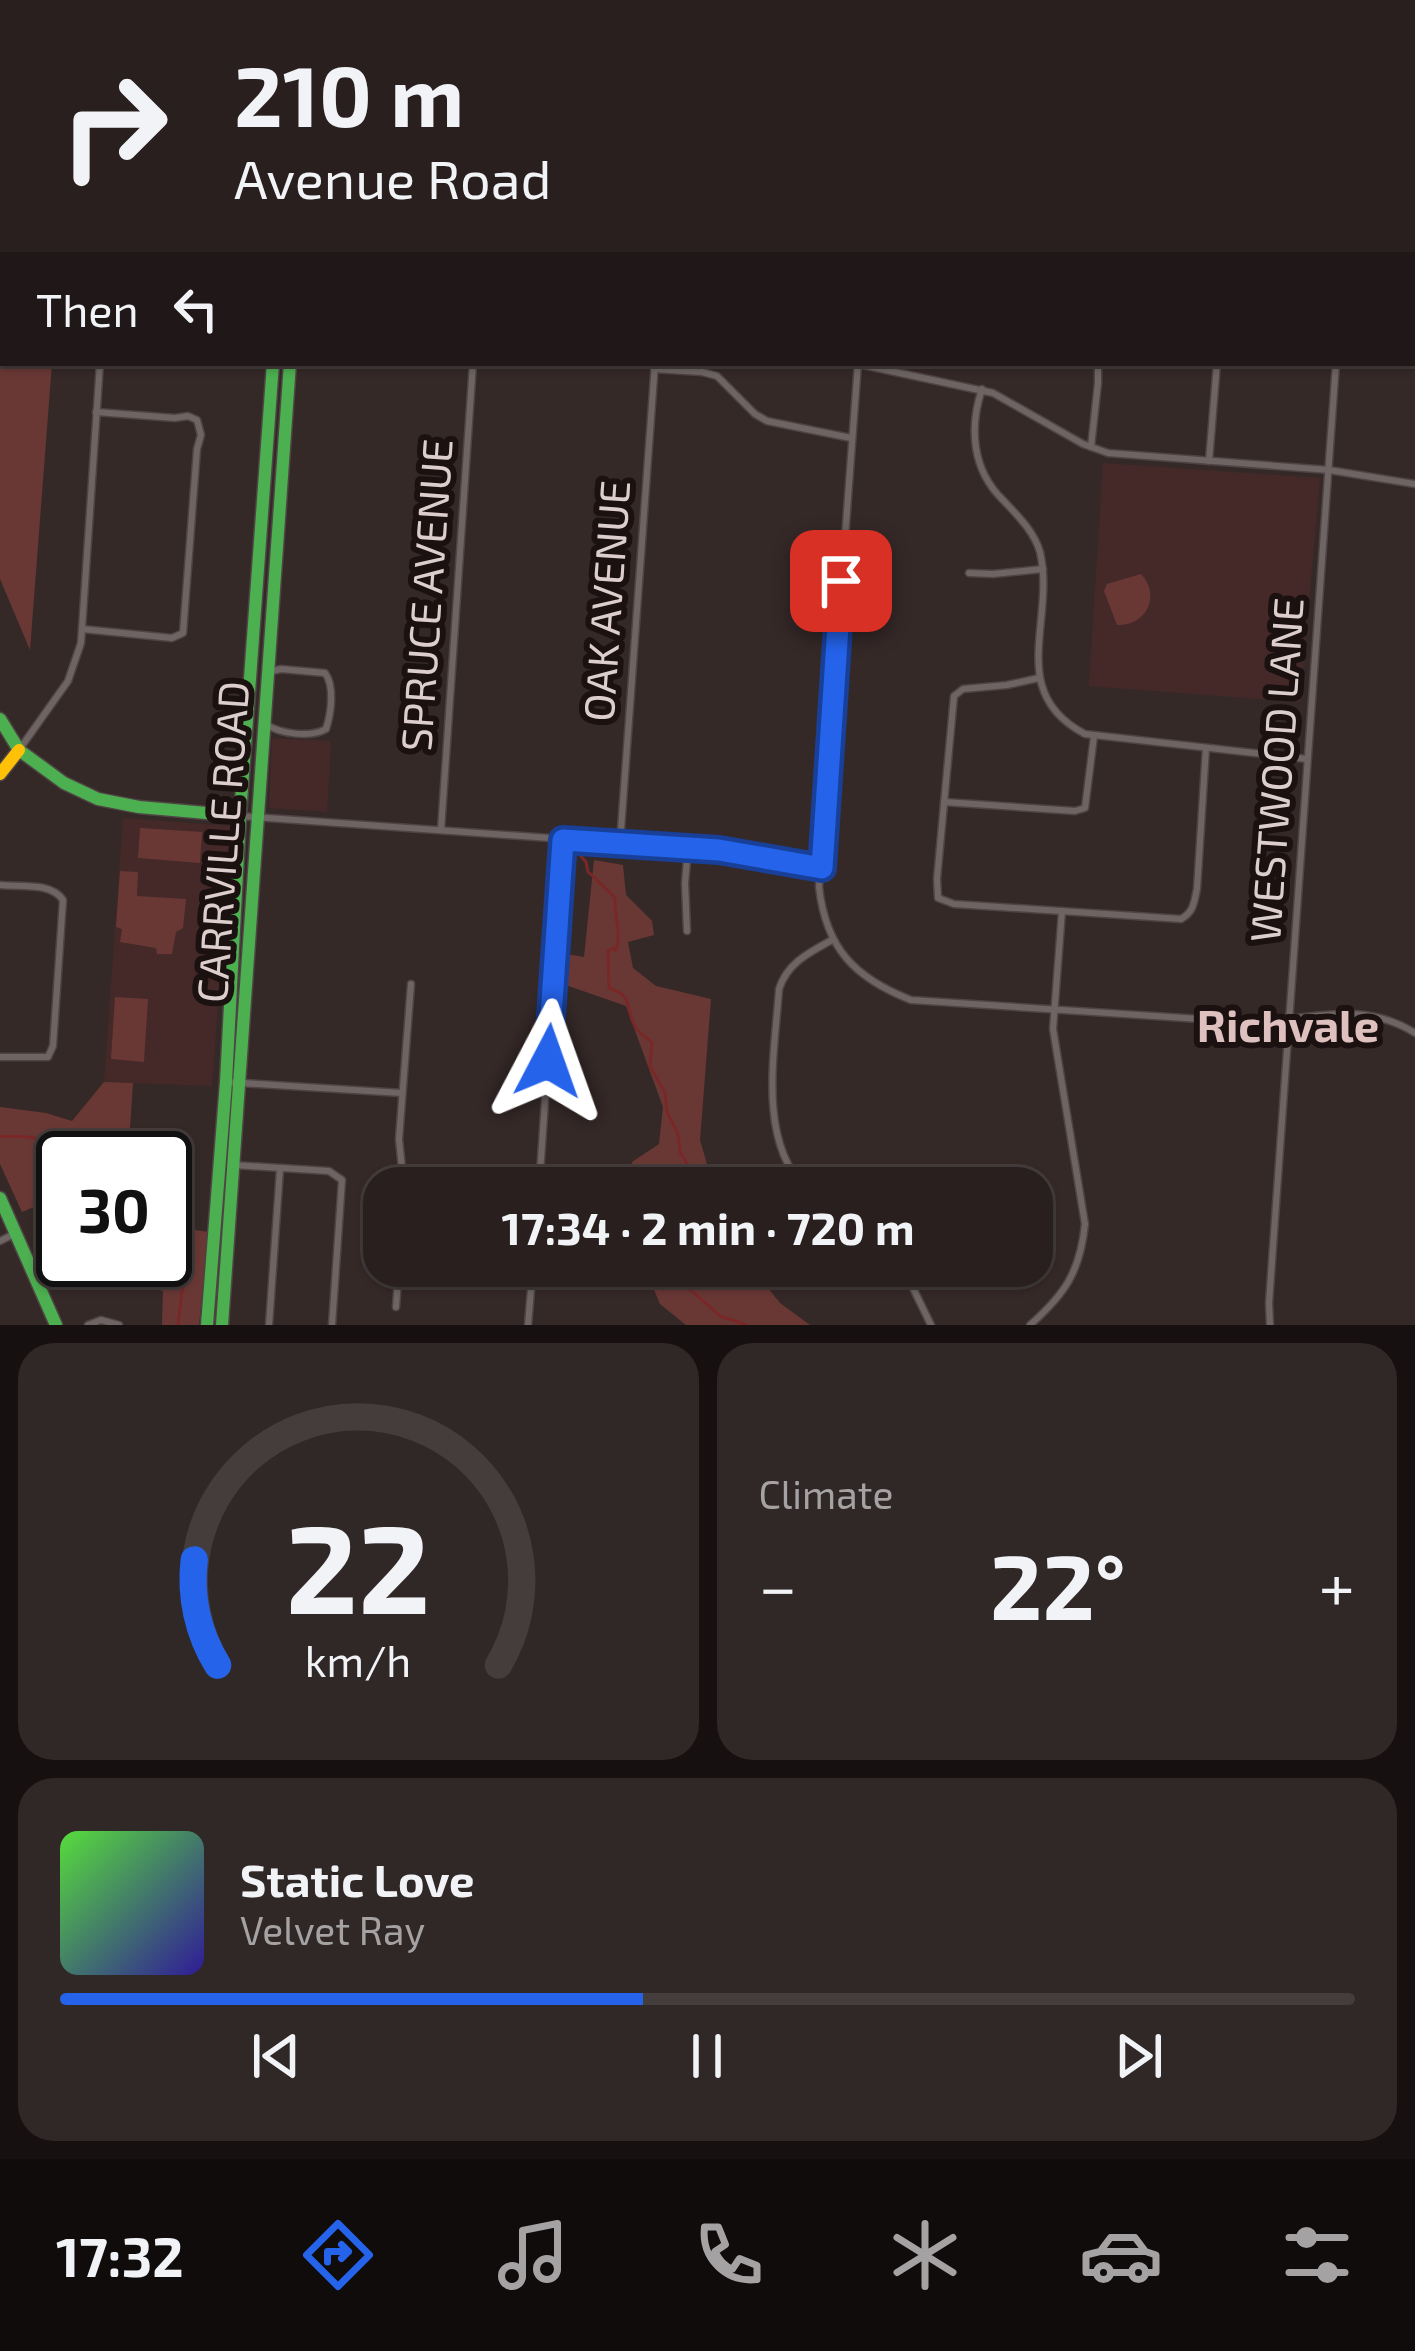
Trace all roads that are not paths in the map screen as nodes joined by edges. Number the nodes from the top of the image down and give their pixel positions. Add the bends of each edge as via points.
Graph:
1 (100, 366) edge
2 (273, 366) edge
3 (290, 366) edge
4 (473, 366) edge
5 (654, 366) edge
6 (858, 366) edge
7 (868, 366) edge
8 (1098, 366) edge
9 (1216, 366) edge
10 (1336, 366) edge
11 (982, 389) junction
12 (96, 412) junction
13 (851, 438) junction
14 (1091, 447) junction
15 (1209, 461) junction
16 (1329, 470) junction
17 (1415, 484) edge
18 (1043, 569) junction
19 (968, 573) dead end
20 (257, 589) junction
21 (275, 589) junction
22 (82, 629) junction
23 (268, 672) junction
24 (1039, 678) junction
25 (0, 719) edge
26 (265, 724) junction
27 (1094, 736) junction
28 (1206, 748) junction
29 (19, 750) junction
30 (1307, 759) junction
31 (0, 774) edge
32 (944, 802) junction
33 (240, 816) junction
34 (259, 820) junction
35 (441, 830) junction
36 (563, 840) junction
37 (620, 843) junction
38 (688, 848) junction
39 (822, 868) junction
40 (0, 885) edge
41 (1062, 911) junction
42 (687, 931) dead end
43 (832, 940) junction
44 (232, 956) junction
45 (248, 956) junction
46 (411, 984) dead end
47 (1053, 1010) junction
48 (1290, 1017) junction
49 (1415, 1033) edge
50 (0, 1057) edge
51 (233, 1083) junction
52 (402, 1093) junction
53 (234, 1165) junction
54 (401, 1167) edge
55 (540, 1167) edge
56 (791, 1167) edge
57 (280, 1168) junction
58 (0, 1198) edge
59 (224, 1204) junction
60 (16, 1233) junction
61 (0, 1241) edge
62 (397, 1287) edge
63 (531, 1287) edge
64 (912, 1287) edge
65 (396, 1306) dead end
66 (56, 1325) edge
67 (88, 1325) edge
68 (119, 1325) edge
69 (207, 1325) edge
70 (223, 1325) edge
71 (269, 1325) edge
72 (332, 1325) edge
73 (528, 1325) edge
74 (931, 1325) edge
75 (1030, 1325) edge
76 (1270, 1325) edge

1 - 12 street
2 - 20 main road, CARRVILLE ROAD
3 - 21 main road, CARRVILLE ROAD
4 - 35 street, SPRUCE AVENUE
5 - 13 street via 716,376 767,421
5 - 37 street, OAK AVENUE
6 - 13 street
7 - 11 street
8 - 14 street
9 - 15 street
10 - 16 street, WESTWOOD LANE
11 - 14 street
11 - 18 street via 978,461 1038,545
12 - 22 street
12 - 22 street via 188,416 201,435 185,630 172,638
13 - 39 street
14 - 15 street
15 - 16 street
16 - 17 street
16 - 30 street, WESTWOOD LANE
18 - 19 street
18 - 24 street
20 - 21 main road
20 - 33 main road, CARRVILLE ROAD
21 - 23 main road, CARRVILLE ROAD
22 - 29 street via 68,681
23 - 26 main road, CARRVILLE ROAD
23 - 26 street via 325,674 329,718 317,734
24 - 27 street via 1057,714
24 - 32 street via 954,696
25 - 29 main road
26 - 34 main road, CARRVILLE ROAD
27 - 28 street
27 - 32 street via 1085,808
28 - 30 street
28 - 41 street via 1192,911 1181,919
29 - 31 main road
29 - 33 main road via 98,799
30 - 48 street, WESTWOOD LANE
32 - 41 street via 938,898
33 - 34 street
33 - 44 main road, CARRVILLE ROAD
34 - 35 street
34 - 45 main road, CARRVILLE ROAD
35 - 36 street
36 - 37 street
36 - 55 street
37 - 38 street
38 - 39 street
38 - 42 street
39 - 43 street via 821,908
40 - 50 street via 51,889 63,900 53,1046 41,1059
41 - 47 street
43 - 47 street via 878,987 911,1000
43 - 56 street via 789,968 779,989 772,1112
44 - 45 main road
44 - 51 main road, CARRVILLE ROAD
45 - 51 main road, CARRVILLE ROAD
46 - 52 street
47 - 48 street via 1246,1022
47 - 75 street via 1083,1244 1071,1280
48 - 49 street via 1380,1016
48 - 76 street, WESTWOOD LANE
51 - 52 street
51 - 53 main road, CARRVILLE ROAD
51 - 59 main road, CARRVILLE ROAD
52 - 54 street
53 - 57 street
53 - 59 main road, CARRVILLE ROAD
57 - 71 street
57 - 72 street via 328,1171 342,1180
58 - 60 main road
59 - 69 main road, CARRVILLE ROAD
59 - 70 main road, CARRVILLE ROAD
60 - 61 street
60 - 66 main road
62 - 65 street
63 - 73 street
64 - 74 street
67 - 68 street

